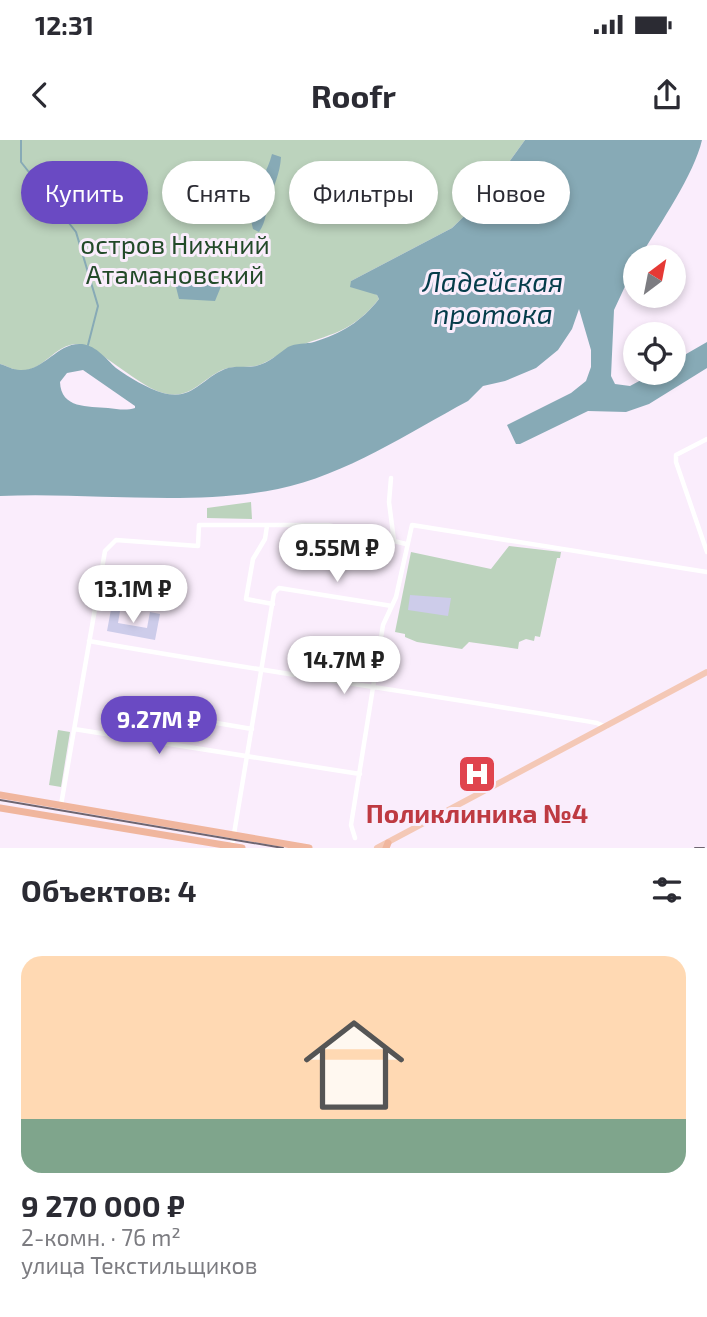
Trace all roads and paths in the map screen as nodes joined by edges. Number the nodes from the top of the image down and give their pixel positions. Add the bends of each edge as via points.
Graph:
1 (707, 439) edge
2 (391, 478) dead end
3 (267, 526) junction
4 (394, 541) junction
5 (406, 544) junction
6 (707, 552) edge
7 (707, 572) edge
8 (273, 604) junction
9 (392, 606) junction
10 (89, 642) junction
11 (262, 672) junction
12 (707, 672) edge
13 (373, 687) junction
14 (128, 708) dead end
15 (606, 727) junction
16 (74, 729) junction
17 (252, 729) junction
18 (248, 757) junction
19 (360, 774) junction
20 (0, 795) edge
21 (61, 805) junction
22 (0, 808) edge
23 (234, 835) junction
24 (355, 838) dead end
25 (387, 845) edge
26 (232, 846) edge
27 (242, 848) edge
28 (309, 848) edge
29 (377, 848) edge

1 - 6 street via 676,455
2 - 4 street
3 - 4 street via 328,525
3 - 8 street via 253,559 246,599
3 - 10 street via 199,524 198,547 116,540 105,551
4 - 5 street
5 - 7 street via 410,527 415,525
5 - 9 street
8 - 9 street via 279,589
8 - 11 street
9 - 13 street via 384,618
10 - 11 street
10 - 16 street
11 - 13 street
11 - 17 street
12 - 15 main road
13 - 15 street
13 - 19 street
14 - 17 street
15 - 25 main road
16 - 18 street
16 - 21 street
17 - 18 street
18 - 19 street
18 - 23 street
19 - 24 street via 351,825
20 - 21 highway
21 - 23 highway
22 - 26 highway
23 - 26 street
23 - 28 highway
25 - 29 main road
26 - 27 highway

